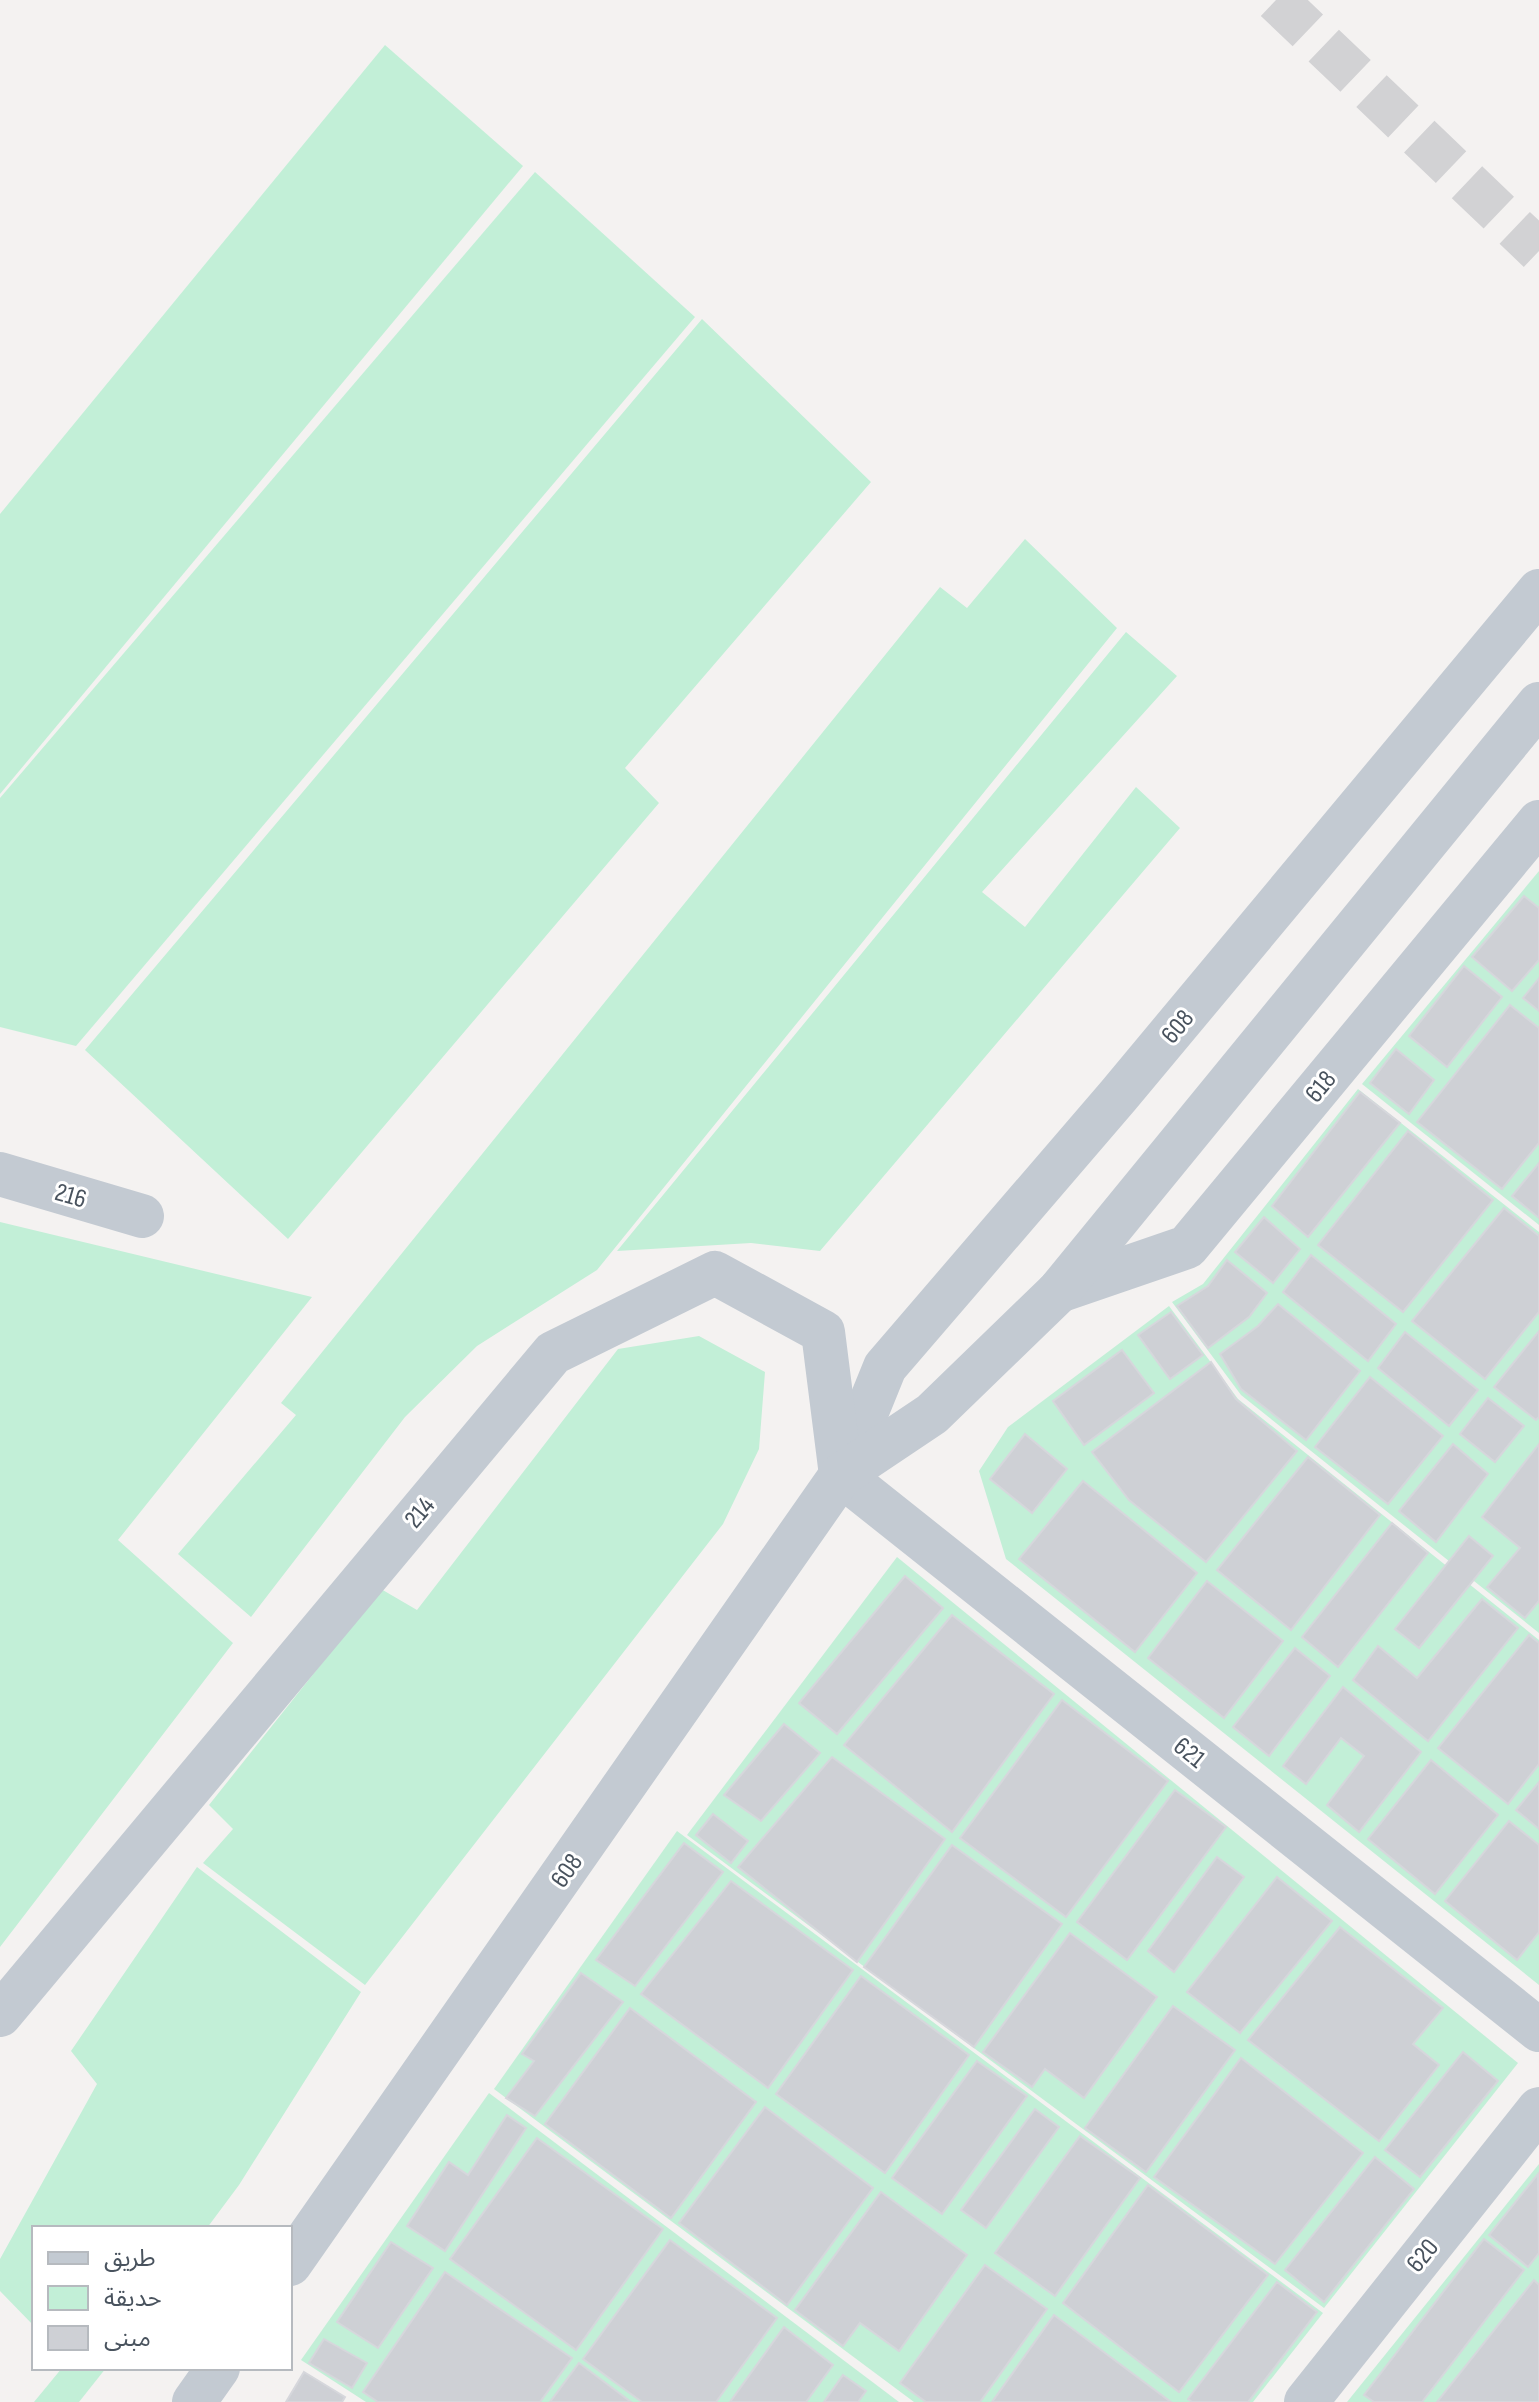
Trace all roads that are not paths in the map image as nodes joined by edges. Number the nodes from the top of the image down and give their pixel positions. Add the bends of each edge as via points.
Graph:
1 (1539, 591) edge
2 (1539, 704) edge
3 (1539, 822) edge
4 (0, 1174) edge
5 (142, 1216) dead end
6 (1059, 1291) junction
7 (841, 1475) junction
8 (0, 2015) edge
9 (1539, 2030) edge
10 (1539, 2109) edge
11 (292, 2261) edge
12 (217, 2370) edge
13 (194, 2402) edge
14 (1306, 2402) edge

1 - 7 street, 608 via 885,1367
2 - 6 street, 608
3 - 6 street, 618 via 1187,1247
4 - 5 street, 216
6 - 7 street, 608 via 932,1414
7 - 8 street, 214 via 823,1332 715,1273 553,1353
7 - 9 street, 621
7 - 11 street, 608
10 - 14 street, 620
12 - 13 street

